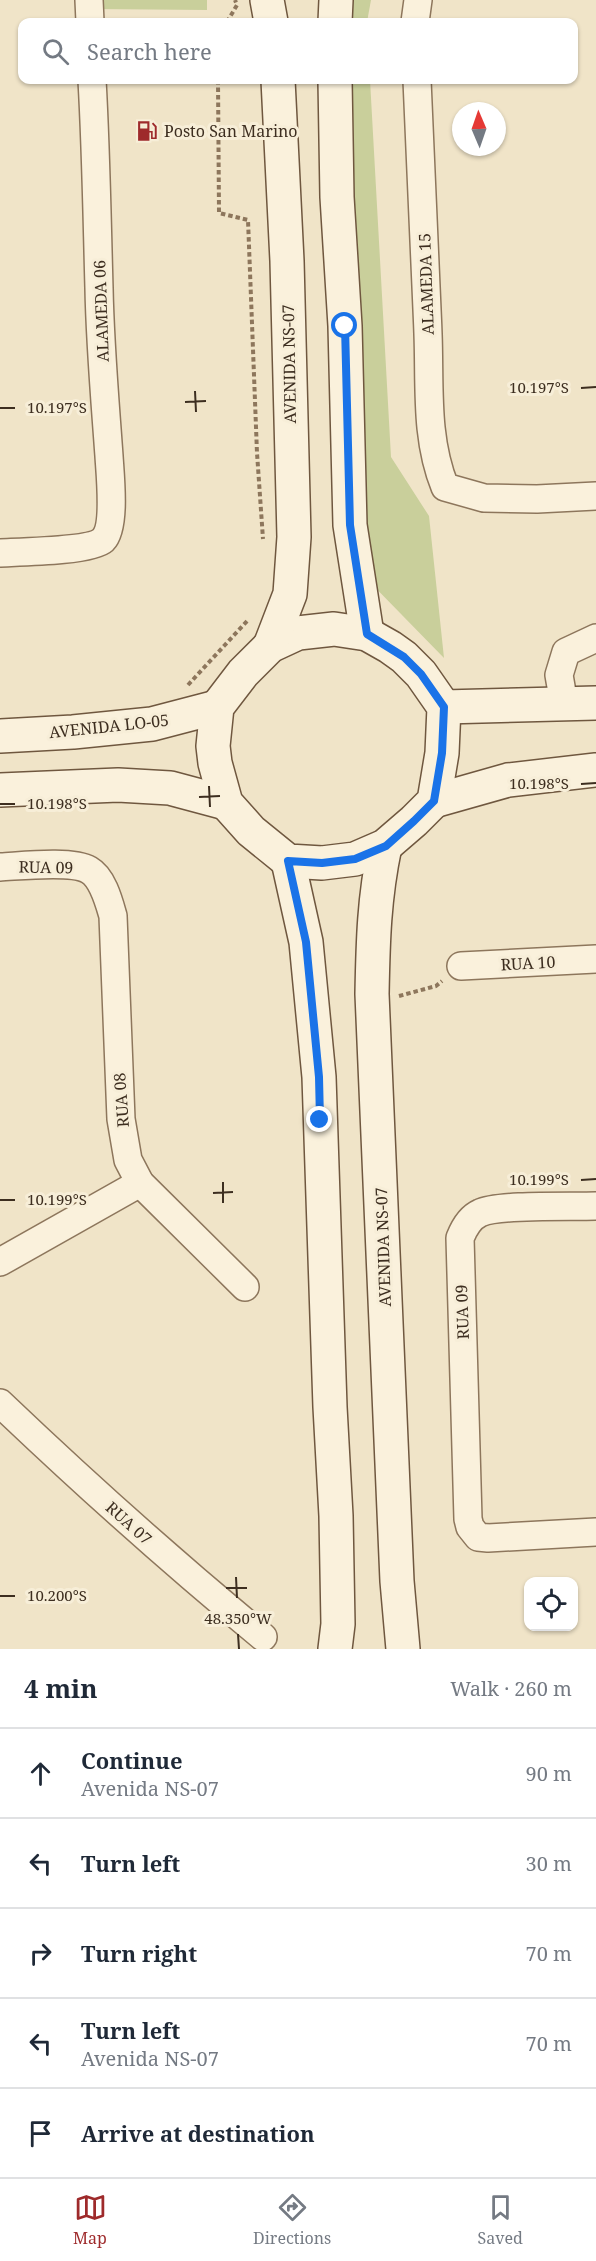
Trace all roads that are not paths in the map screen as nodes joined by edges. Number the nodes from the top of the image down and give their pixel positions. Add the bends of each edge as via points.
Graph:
1 (89, 0) edge
2 (267, 0) edge
3 (336, 0) edge
4 (418, 0) edge
5 (90, 18) edge
6 (270, 18) edge
7 (335, 18) edge
8 (416, 18) edge
9 (92, 84) edge
10 (278, 84) edge
11 (335, 84) edge
12 (417, 84) edge
13 (596, 496) edge
14 (0, 553) edge
15 (367, 634) junction
16 (596, 638) edge
17 (270, 646) junction
18 (580, 704) edge
19 (217, 707) junction
20 (444, 707) junction
21 (0, 736) edge
22 (596, 770) edge
23 (0, 790) edge
24 (434, 801) junction
25 (226, 803) junction
26 (386, 846) junction
27 (288, 861) junction
28 (0, 867) edge
29 (90, 871) joint
30 (596, 959) edge
31 (461, 966) road end
32 (140, 1183) junction
33 (596, 1206) edge
34 (0, 1262) edge
35 (245, 1287) dead end
36 (0, 1403) edge
37 (596, 1532) edge
38 (263, 1637) dead end
39 (335, 1649) edge
40 (402, 1649) edge

1 - 5 street
2 - 6 street
3 - 7 street
4 - 8 street
9 - 14 street, ALAMEDA 06 via 109,530 102,541 93,545
10 - 17 street, AVENIDA NS-07 via 294,537 290,594
11 - 15 street via 350,525
12 - 13 street, ALAMEDA 15 via 430,419 438,470 445,487 484,498
15 - 17 street via 334,629 298,633
15 - 20 street via 404,657
16 - 18 street via 566,652 559,675
17 - 19 street
18 - 20 street
19 - 21 street, AVENIDA LO-05 via 152,724
19 - 25 street via 213,746
20 - 24 street
22 - 24 street via 508,780
23 - 25 street via 118,785 170,788
24 - 26 street
25 - 27 street via 251,831
26 - 27 street via 355,859 322,863
26 - 40 street, AVENIDA NS-07 via 376,888 372,994
27 - 39 street via 306,942 319,1077 336,1516
28 - 29 street, RUA 09 via 74,866
29 - 32 street, RUA 08 via 101,884 112,916 121,1119 126,1153
30 - 31 street, RUA 10
32 - 34 street
32 - 35 street, RUA 08
33 - 37 street, RUA 09 via 501,1208 480,1213 460,1238 468,1519 474,1533 478,1537 498,1538
36 - 38 street, RUA 07 via 108,1505

